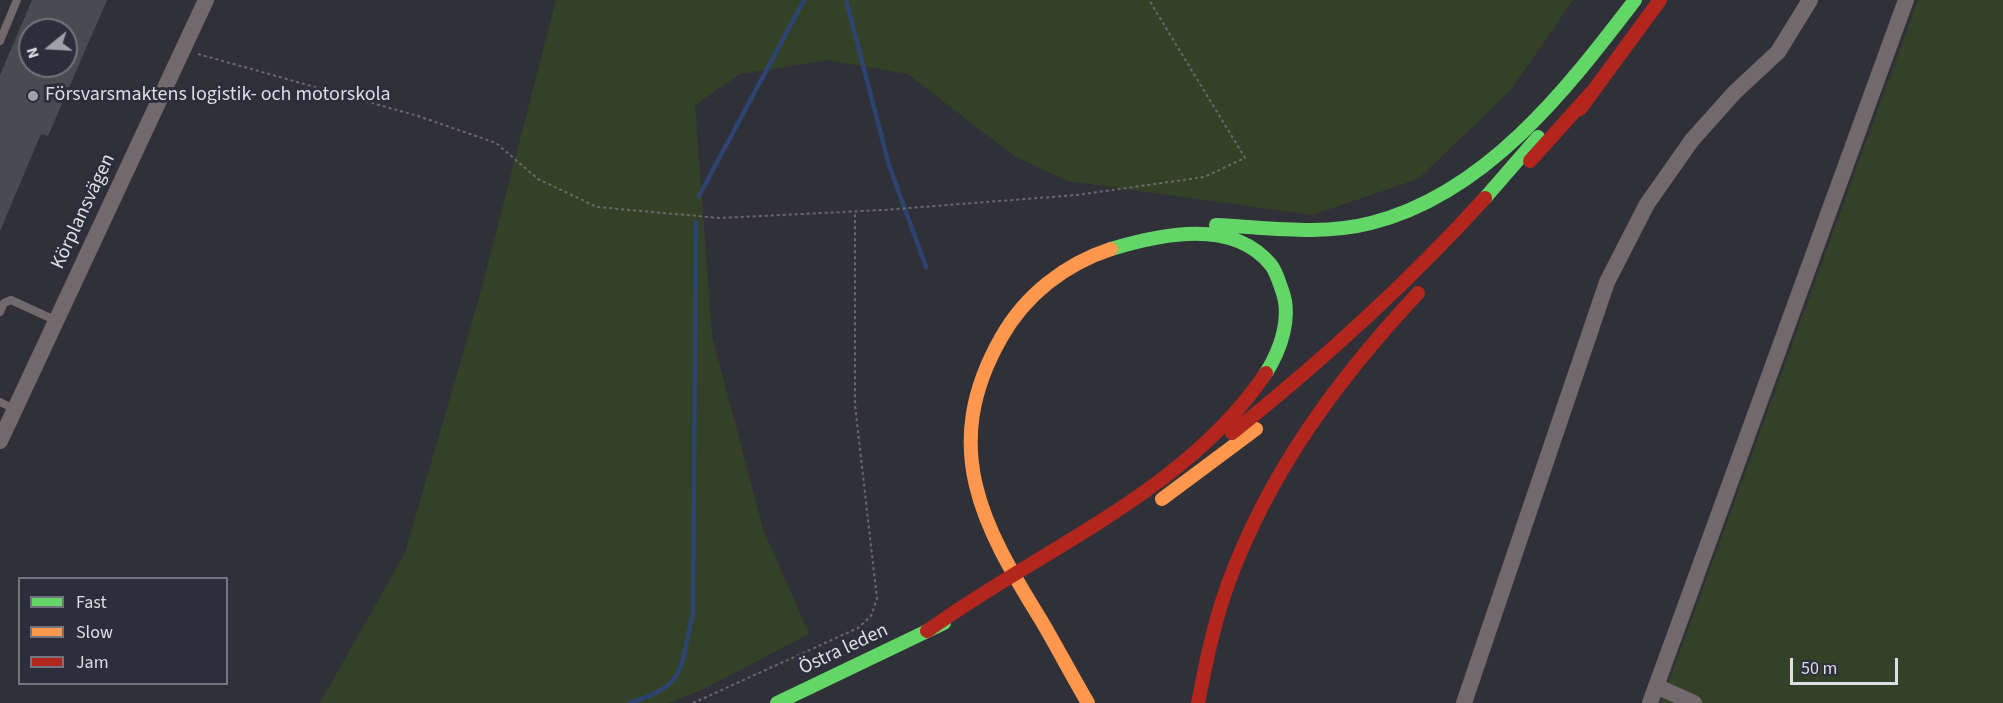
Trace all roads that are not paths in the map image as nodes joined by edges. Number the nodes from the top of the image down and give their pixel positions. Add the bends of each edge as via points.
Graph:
1 (17, 0) edge
2 (206, 0) edge
3 (1635, 0) edge
4 (1644, 0) edge
5 (1660, 0) edge
6 (1810, 0) edge
7 (1906, 0) edge
8 (0, 41) edge
9 (1592, 92) junction
10 (1530, 173) dead end
11 (1426, 285) dead end
12 (0, 312) edge
13 (57, 321) junction
14 (8, 405) edge
15 (0, 441) edge
16 (1149, 508) dead end
17 (1068, 546) junction
18 (1037, 582) dead end
19 (1008, 599) dead end
20 (957, 629) dead end
21 (929, 637) junction
22 (884, 668) dead end
23 (1656, 686) junction
24 (777, 703) edge
25 (1079, 703) edge
26 (1088, 703) edge
27 (1198, 703) edge
28 (1464, 703) edge
29 (1650, 703) edge
30 (1694, 703) edge

1 - 8 lane
2 - 13 street, Körplansvägen via 109,195
3 - 25 highway via 1598,49 1503,149 1452,187 1406,212 1343,228 1167,226 1114,235 1041,276 998,324 971,381 963,421 962,456 967,489 989,552
4 - 17 highway via 1589,75 1502,180 1417,270 1286,390 1159,489
5 - 9 highway
6 - 28 street via 1778,52 1692,140 1647,204 1607,282
7 - 23 street
9 - 10 highway
9 - 16 highway via 1488,209 1356,343 1254,430
11 - 27 highway via 1318,409 1260,504 1222,600 1206,655
12 - 13 lane via 4,303 11,300
13 - 14 street, Körplansvägen
14 - 15 street, Körplansvägen
17 - 21 highway
17 - 26 highway via 1215,430 1264,375 1280,344 1286,307 1277,276 1255,249 1239,241 1195,234 1137,240 1089,256 1063,271 1022,306 991,355 981,379 971,443 983,517 1000,554
18 - 19 highway
20 - 21 highway
21 - 22 highway
21 - 24 highway, Östra leden
23 - 29 street
23 - 30 street

